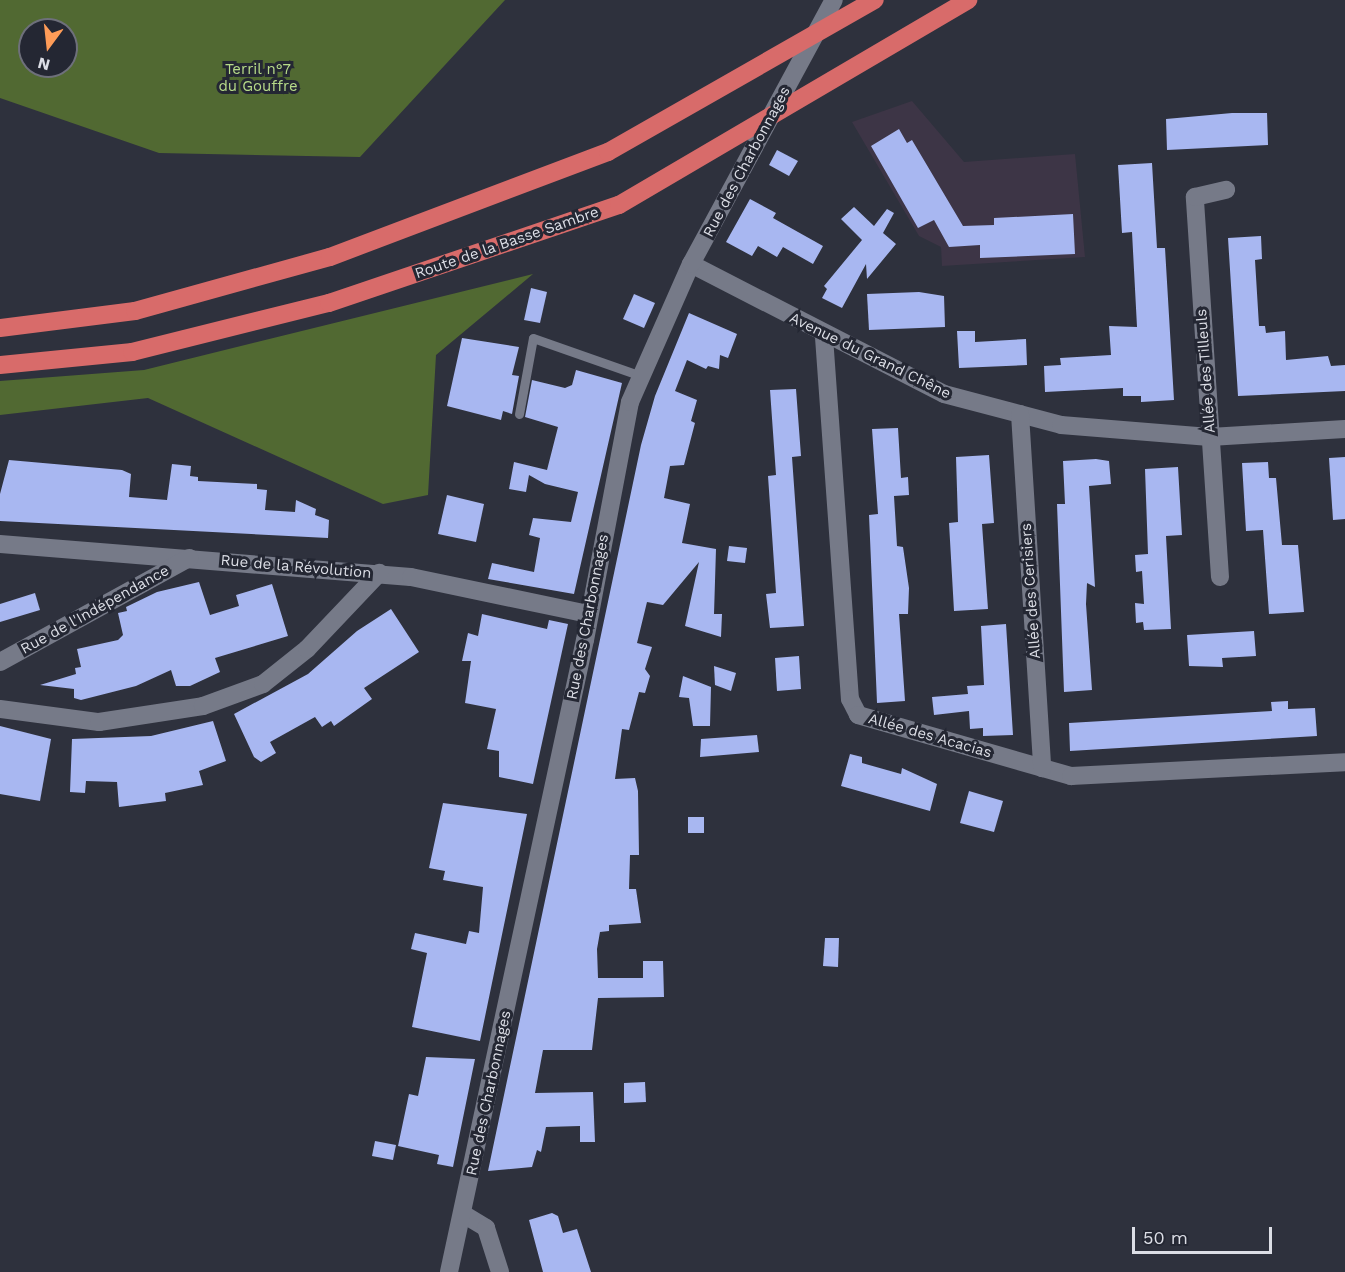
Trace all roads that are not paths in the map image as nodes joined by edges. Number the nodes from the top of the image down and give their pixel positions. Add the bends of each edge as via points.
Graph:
1 (834, 0) edge
2 (874, 0) edge
3 (968, 0) edge
4 (1226, 190) dead end
5 (691, 264) junction
6 (0, 328) edge
7 (824, 337) junction
8 (0, 365) edge
9 (641, 376) junction
10 (519, 414) dead end
11 (1020, 414) junction
12 (1345, 429) edge
13 (1210, 437) junction
14 (0, 544) edge
15 (189, 558) junction
16 (379, 573) junction
17 (1220, 576) dead end
18 (588, 614) junction
19 (0, 662) edge
20 (0, 709) edge
21 (1345, 762) edge
22 (1042, 768) junction
23 (463, 1214) junction
24 (449, 1272) edge
25 (500, 1272) edge

1 - 5 street, Rue des Charbonnages
2 - 6 highway via 608,152 341,253 135,311
3 - 8 highway, Route de la Basse Sambre via 619,205 329,303 132,352
4 - 13 street, Allée des Tilleuls via 1195,197
5 - 7 street, Avenue du Grand Chêne
5 - 9 street, Rue des Charbonnages
7 - 11 street, Avenue du Grand Chêne via 944,394
7 - 22 street, Allée des Acacias via 854,707 858,715
9 - 10 lane via 533,338
9 - 18 street, Rue des Charbonnages via 630,402
11 - 13 street, Avenue du Grand Chêne via 1061,424
11 - 22 street, Allée des Cerisiers
12 - 13 street, Avenue du Grand Chêne
13 - 17 street, Allée des Tilleuls
14 - 15 street, Rue de la Révolution
15 - 16 street, Rue de la Révolution
15 - 19 street, Rue de l'Indépendance
16 - 18 street, Rue de la Révolution
16 - 20 street via 308,649 263,684 203,706 99,722
18 - 23 street, Rue des Charbonnages
21 - 22 street, Allée des Acacias via 1071,776
23 - 24 street, Rue des Charbonnages
23 - 25 street via 486,1228

